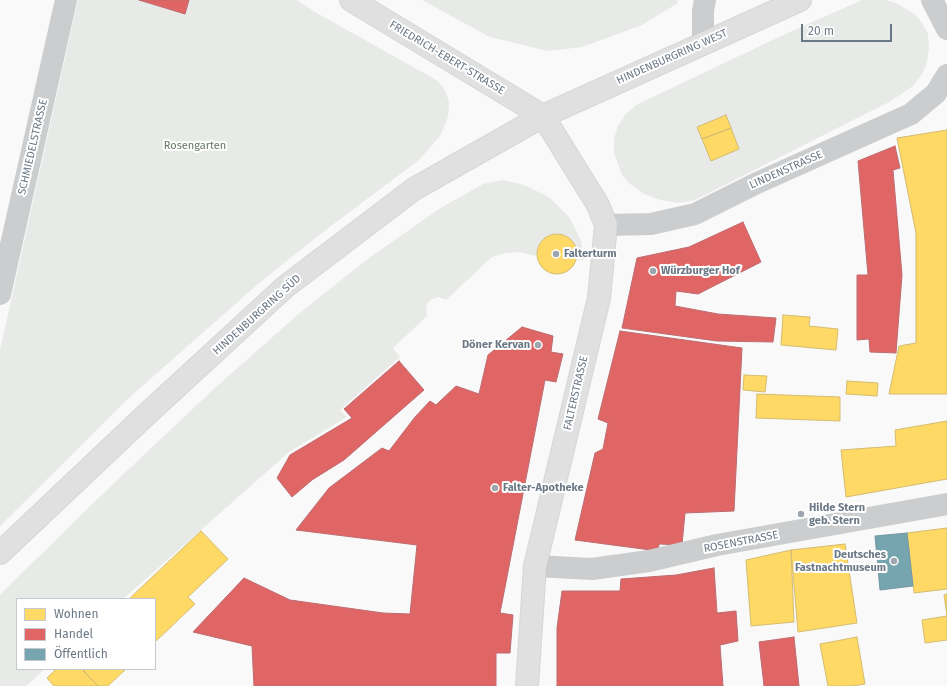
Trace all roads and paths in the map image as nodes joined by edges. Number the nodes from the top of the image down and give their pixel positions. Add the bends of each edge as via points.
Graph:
1 (66, 0) edge
2 (351, 0) edge
3 (705, 0) edge
4 (800, 0) edge
5 (932, 0) edge
6 (947, 29) edge
7 (703, 43) junction
8 (947, 77) edge
9 (543, 116) junction
10 (606, 225) junction
11 (0, 294) edge
12 (947, 504) edge
13 (0, 553) edge
14 (535, 566) junction
15 (528, 686) edge

1 - 11 street, SCHMIEDELSTRASSE
2 - 9 main road, FRIEDRICH-EBERT-STRASSE
3 - 7 street
4 - 7 main road, HINDENBURGRING WEST
5 - 6 street
7 - 9 main road, HINDENBURGRING WEST
8 - 10 street, LINDENSTRASSE via 936,93 911,114 757,183 695,214 651,224
9 - 10 main road, FALTERSTRASSE via 598,205
9 - 13 main road, HINDENBURGRING SÜD via 414,189 285,287
10 - 14 main road, FALTERSTRASSE via 599,298
12 - 14 street, ROSENSTRASSE via 718,545 649,561 592,569
14 - 15 main road, FALTERSTRASSE

